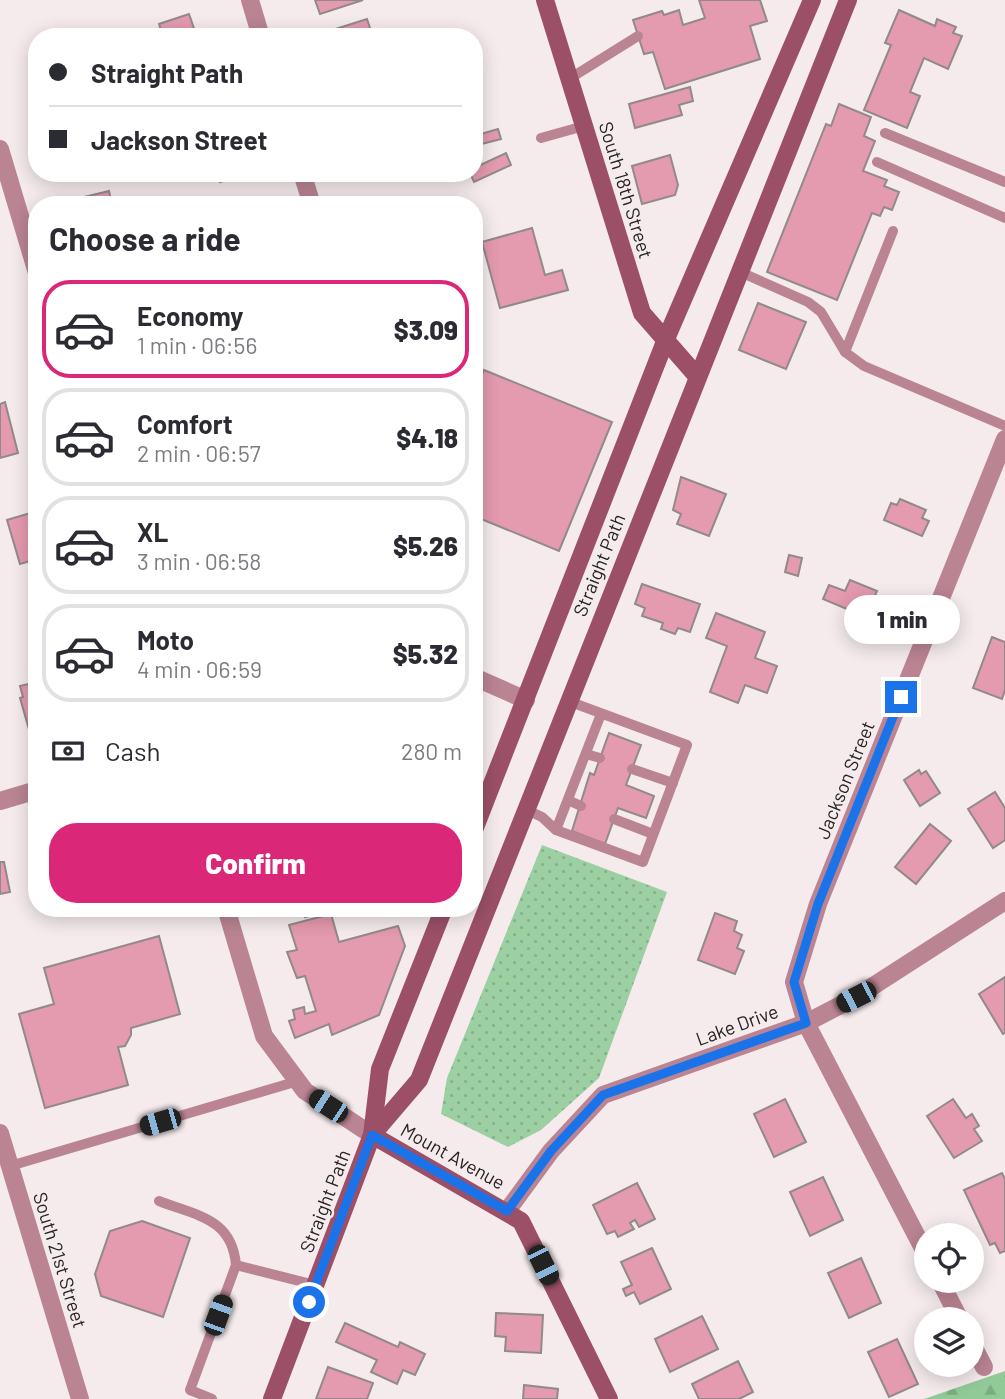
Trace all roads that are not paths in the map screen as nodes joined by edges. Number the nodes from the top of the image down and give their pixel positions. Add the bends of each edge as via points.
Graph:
1 (250, 0) edge
2 (545, 0) edge
3 (812, 0) edge
4 (848, 0) edge
5 (258, 28) edge
6 (638, 36) dead end
7 (569, 79) junction
8 (584, 126) junction
9 (885, 133) dead end
10 (541, 138) dead end
11 (0, 149) edge
12 (877, 162) dead end
13 (1005, 182) edge
14 (1005, 218) edge
15 (893, 231) dead end
16 (28, 243) edge
17 (738, 271) junction
18 (666, 339) junction
19 (845, 352) junction
20 (696, 375) junction
21 (1005, 426) edge
22 (1005, 439) edge
23 (483, 681) edge
24 (526, 700) junction
25 (568, 701) junction
26 (601, 714) junction
27 (586, 754) junction
28 (600, 758) dead end
29 (632, 769) dead end
30 (673, 783) junction
31 (28, 793) edge
32 (568, 800) junction
33 (0, 801) edge
34 (581, 806) dead end
35 (483, 808) edge
36 (525, 809) junction
37 (614, 819) dead end
38 (556, 830) junction
39 (653, 834) junction
40 (1005, 901) edge
41 (483, 916) edge
42 (229, 917) edge
43 (440, 917) edge
44 (483, 917) edge
45 (806, 1023) junction
46 (298, 1081) junction
47 (0, 1133) edge
48 (372, 1135) junction
49 (10, 1166) junction
50 (159, 1200) dead end
51 (507, 1211) junction
52 (914, 1231) edge
53 (236, 1265) junction
54 (316, 1285) junction
55 (80, 1399) edge
56 (212, 1399) edge
57 (272, 1399) edge
58 (609, 1399) edge

1 - 5 street
2 - 7 main road, South 18th Street
3 - 18 main road, Straight Path
4 - 17 main road, Straight Path
6 - 7 lane
7 - 8 main road, South 18th Street
8 - 10 lane
8 - 18 main road, South 18th Street via 642,313
9 - 13 lane
11 - 16 street
12 - 14 lane
15 - 19 lane
17 - 19 lane via 808,302 821,312
17 - 20 main road, Straight Path
18 - 20 main road, South 18th Street
18 - 24 main road, Straight Path
19 - 21 lane via 863,366
20 - 25 main road, Straight Path
22 - 45 street, Jackson Street via 818,904 794,982
23 - 24 street
24 - 35 main road, Straight Path
25 - 26 lane
25 - 36 main road, Straight Path
26 - 27 lane
26 - 30 lane via 687,745
27 - 28 lane
27 - 32 lane
29 - 30 lane
30 - 39 lane
31 - 33 street
32 - 34 lane
32 - 38 lane
36 - 38 lane
36 - 41 main road, Straight Path
37 - 39 lane
38 - 39 lane via 643,862
40 - 45 street, Lake Drive via 856,997
42 - 46 street via 264,1037
43 - 48 main road, Straight Path via 380,1069
44 - 48 main road, Straight Path via 419,1080
45 - 51 street, Lake Drive via 603,1095 551,1151
45 - 52 street, Jackson Street
46 - 48 street via 305,1091
46 - 49 lane
47 - 49 street, South 21st Street
48 - 51 main road, Mount Avenue
48 - 54 main road, Straight Path
49 - 55 street, South 21st Street
50 - 53 lane via 222,1226 235,1246
51 - 58 main road, Mount Avenue via 522,1221
53 - 54 lane
53 - 56 lane via 190,1390
54 - 57 main road, Straight Path

